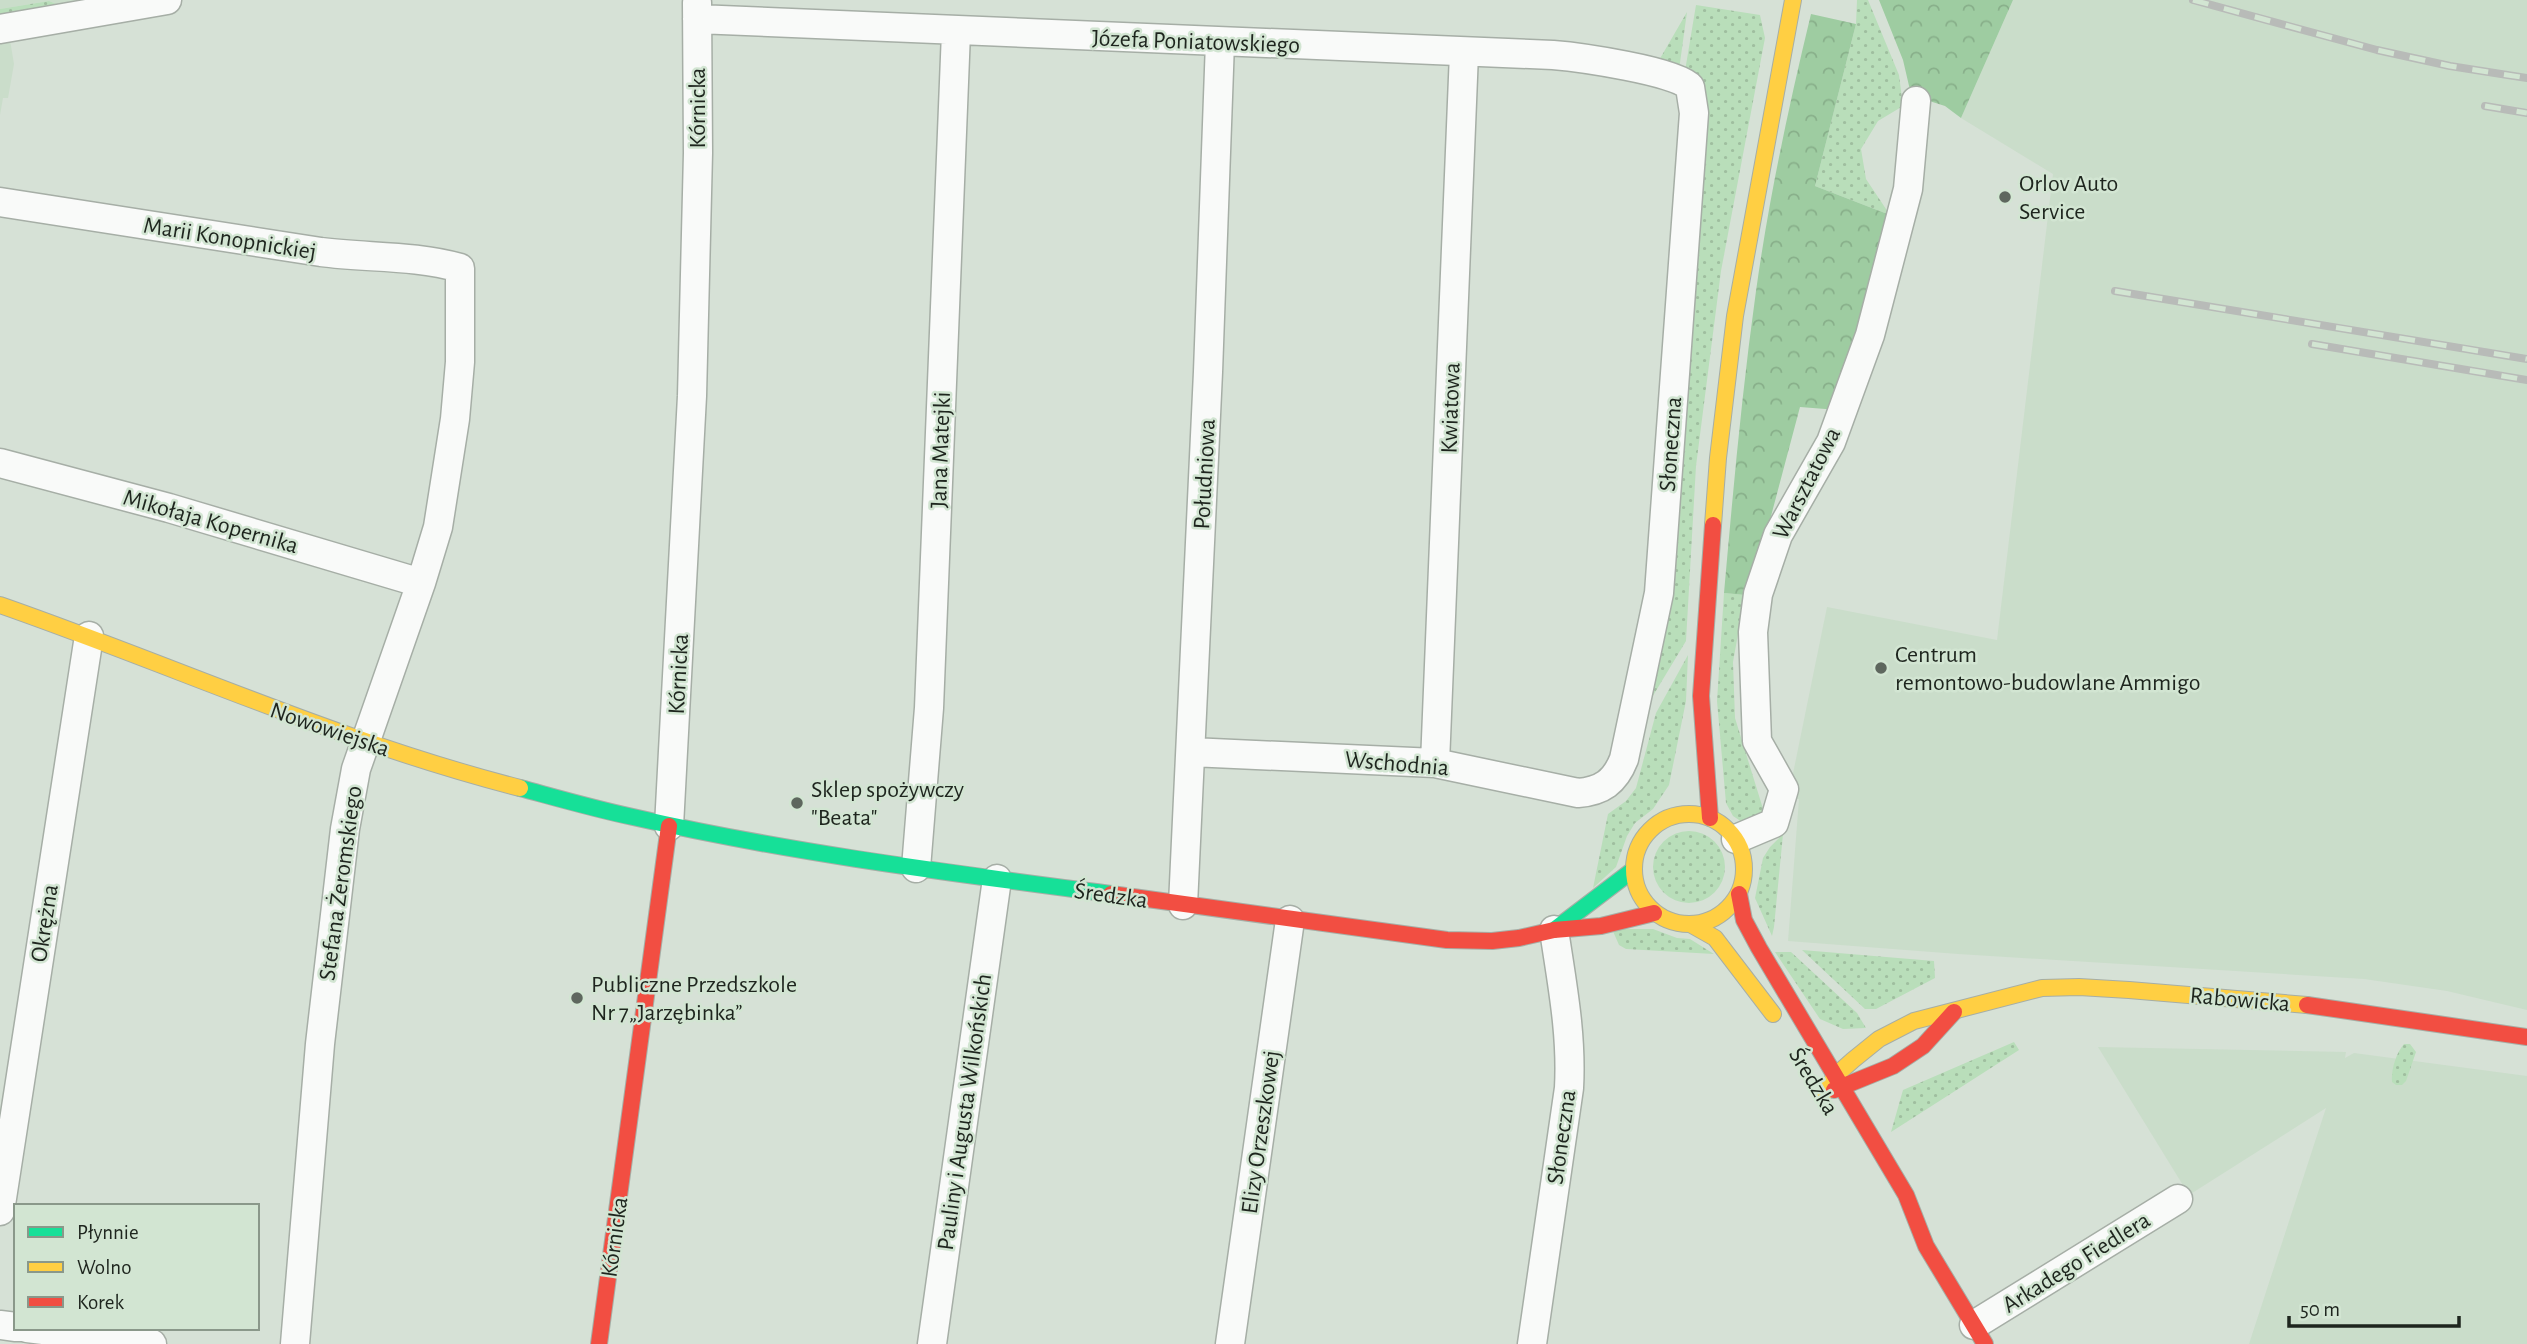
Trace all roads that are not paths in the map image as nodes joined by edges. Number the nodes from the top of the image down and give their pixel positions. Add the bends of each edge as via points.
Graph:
1 (167, 0) edge
2 (1793, 0) edge
3 (697, 10) edge
4 (0, 29) edge
5 (957, 32) junction
6 (1220, 42) junction
7 (1464, 53) junction
8 (1690, 87) joint
9 (1916, 102) dead end
10 (0, 202) edge
11 (460, 268) joint
12 (0, 463) edge
13 (421, 583) junction
14 (0, 605) edge
15 (89, 636) junction
16 (1702, 696) junction
17 (364, 743) junction
18 (1690, 749) dead end
19 (1191, 752) junction
20 (1434, 763) junction
21 (1600, 789) joint
22 (1710, 818) junction
23 (668, 826) junction
24 (1736, 839) junction
25 (916, 868) junction
26 (1633, 870) junction
27 (997, 879) junction
28 (1738, 894) junction
29 (1183, 905) junction
30 (1654, 913) junction
31 (1290, 920) junction
32 (1692, 925) junction
33 (1554, 930) junction
34 (1954, 1012) junction
35 (1780, 1025) dead end
36 (2527, 1037) edge
37 (1815, 1039) junction
38 (1879, 1039) junction
39 (1834, 1041) dead end
40 (1855, 1041) dead end
41 (1839, 1081) junction
42 (1823, 1095) dead end
43 (2178, 1199) dead end
44 (0, 1210) edge
45 (1899, 1218) dead end
46 (1926, 1245) junction
47 (43, 1330) edge
48 (1980, 1334) edge
49 (152, 1344) edge
50 (295, 1344) edge
51 (599, 1344) edge
52 (932, 1344) edge
53 (1230, 1344) edge
54 (1532, 1344) edge

1 - 4 street
2 - 16 street, Słoneczna via 1734,329 1713,506
3 - 5 street, Józefa Poniatowskiego
3 - 23 street, Kórnicka via 692,396
5 - 6 street, Józefa Poniatowskiego
5 - 25 street, Jana Matejki via 929,708
6 - 7 street, Józefa Poniatowskiego
6 - 19 street, Południowa
7 - 8 street, Józefa Poniatowskiego via 1576,57 1681,80
7 - 20 street, Kwiatowa
8 - 21 street, Słoneczna via 1694,113 1659,593 1625,759 1613,780
9 - 24 street, Warsztatowa via 1908,190 1870,335 1831,442 1778,535 1758,594 1754,632 1757,741 1784,789 1774,822
10 - 11 street, Marii Konopnickiej
11 - 13 street, Stefana Żeromskiego via 460,362 452,445 438,527
12 - 13 street, Mikołaja Kopernika
13 - 17 street, Stefana Żeromskiego
14 - 15 street, Nowowiejska
15 - 17 street, Nowowiejska
15 - 44 street, Okrężna
16 - 18 street, Słoneczna
16 - 22 street, Słoneczna
17 - 23 street, Nowowiejska
17 - 50 street, Stefana Żeromskiego via 334,906
19 - 20 street, Wschodnia
19 - 29 street, Południowa
20 - 21 street, Wschodnia via 1578,793
22 - 24 street
22 - 26 street via 1676,809 1650,830 1635,855
23 - 25 street, Średzka
23 - 51 street, Kórnicka
24 - 28 street via 1745,874
25 - 27 street, Średzka
26 - 30 street via 1642,900
26 - 33 street, Średzka
27 - 29 street, Średzka
27 - 52 street, Pauliny i Augusta Wilkońskich
28 - 32 street via 1722,914
28 - 37 street, Średzka via 1744,920
29 - 31 street, Średzka
30 - 32 street
30 - 33 street, Średzka via 1601,926
31 - 33 street, Średzka via 1447,940 1506,940
31 - 53 street, Elizy Orzeszkowej
32 - 35 street, Średzka via 1715,938
33 - 54 street, Słoneczna via 1567,1013 1569,1088
34 - 36 street, Rabowicka via 2042,988 2079,987 2309,1005
34 - 38 street, Rabowicka via 1914,1021
34 - 41 street, Rabowicka via 1923,1046 1893,1066
37 - 39 street
37 - 41 street, Średzka
38 - 40 street, Rabowicka
38 - 41 street, Rabowicka
41 - 42 street, Rabowicka
41 - 46 street, Średzka via 1906,1195
43 - 48 street, Arkadego Fiedlera
45 - 46 street, Średzka
46 - 48 street, Średzka
47 - 49 street

